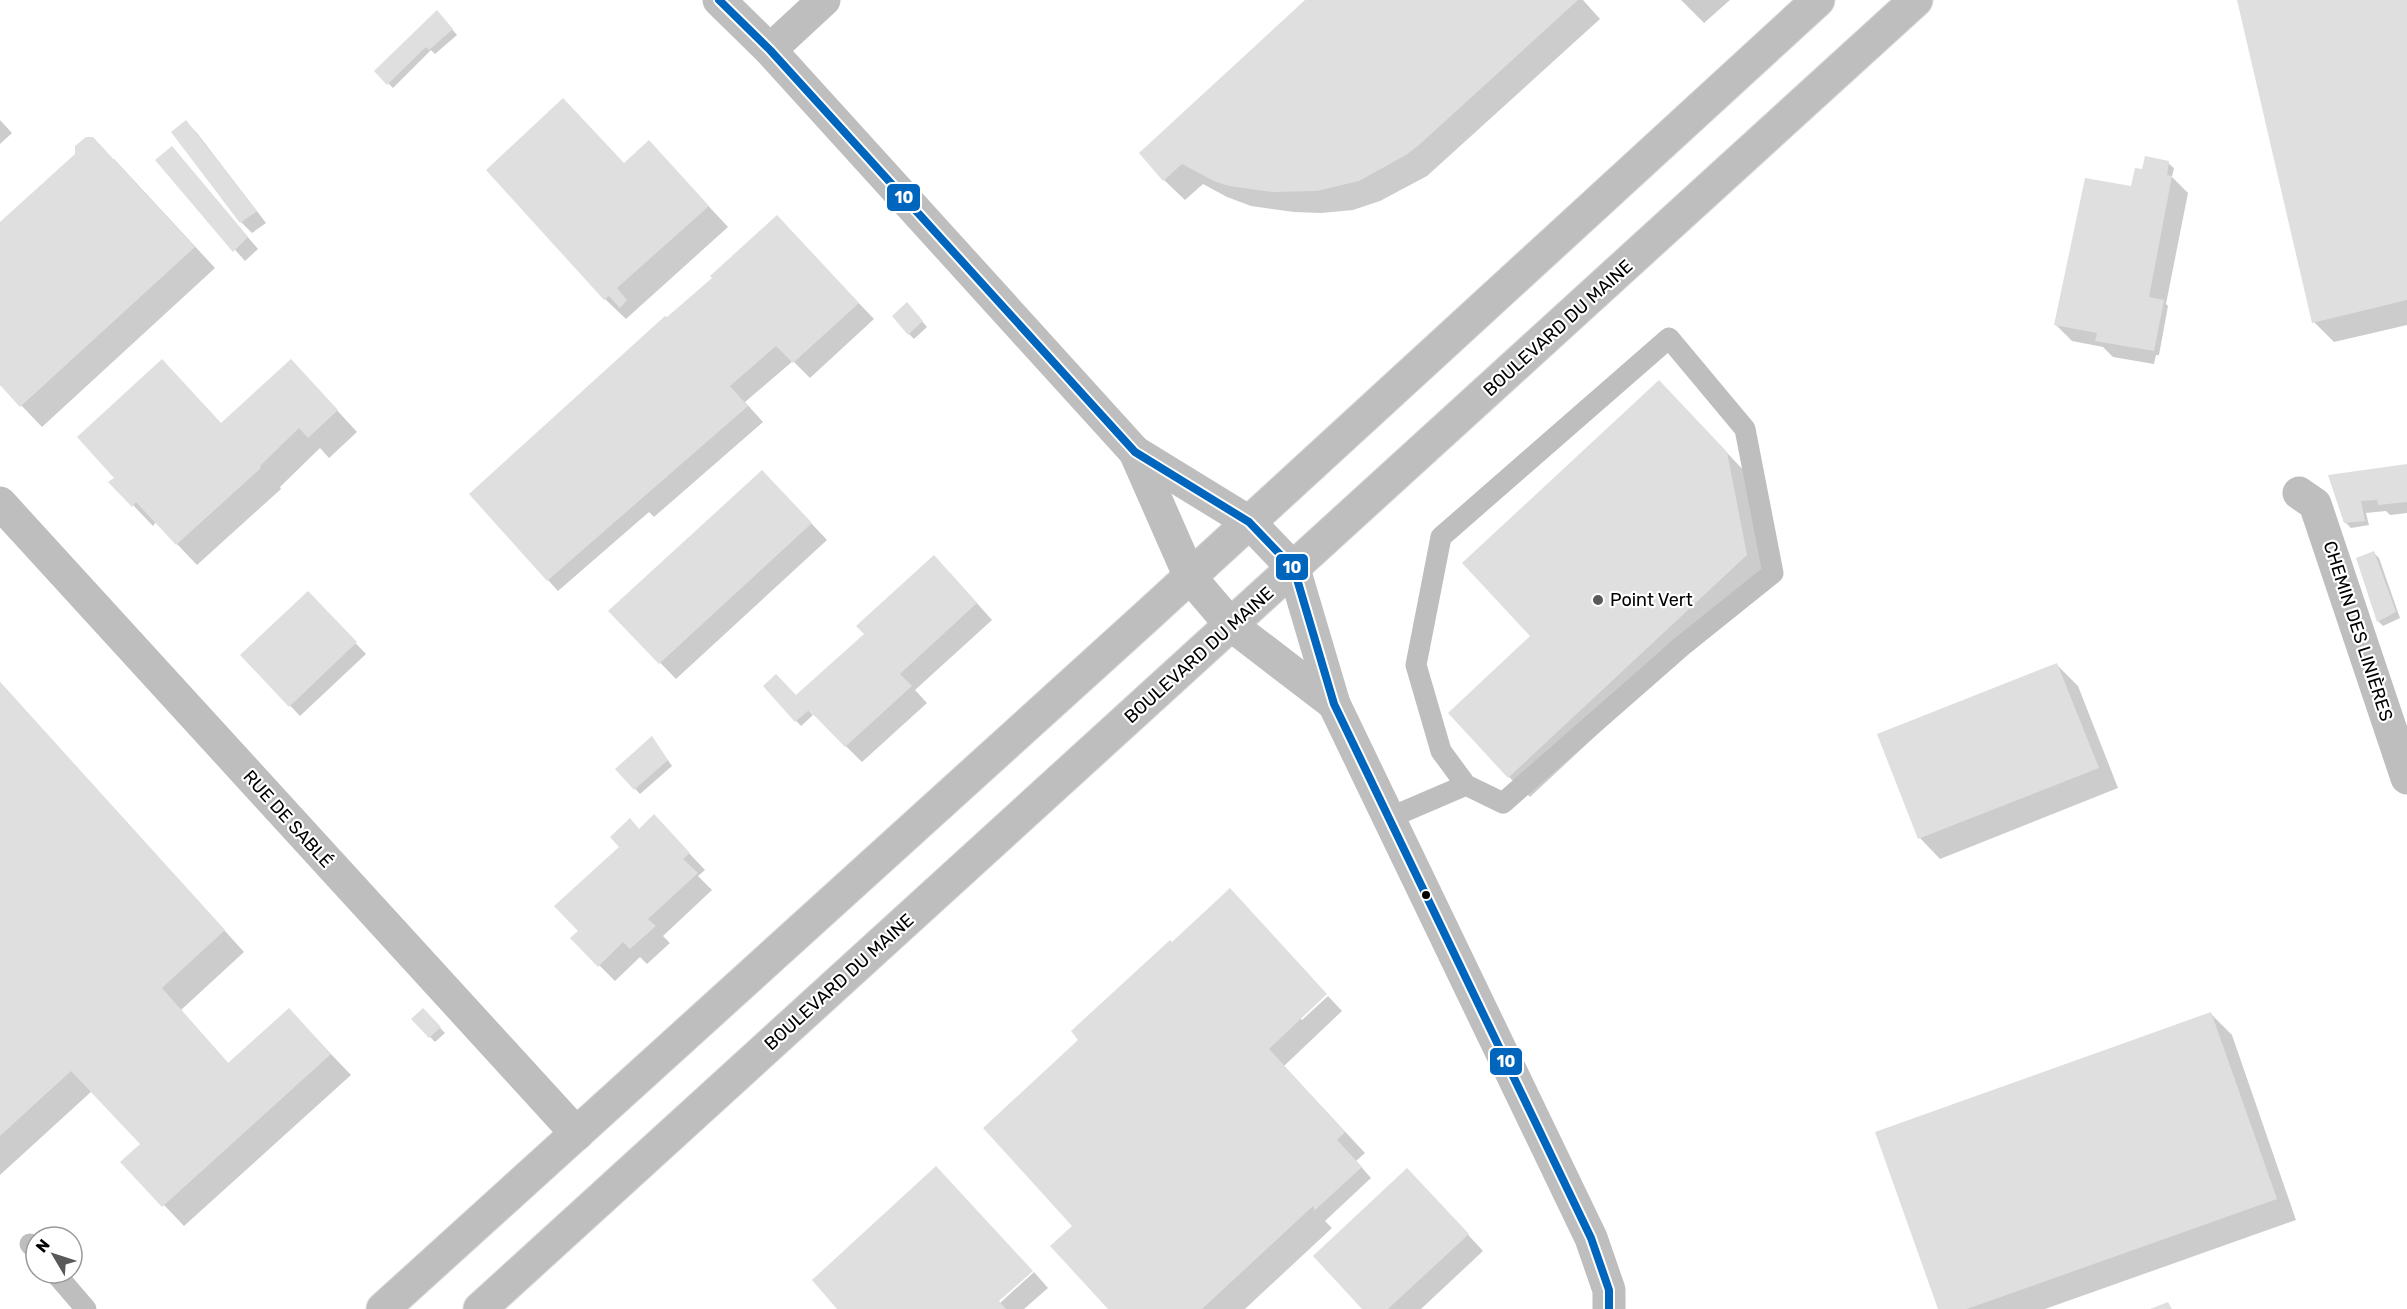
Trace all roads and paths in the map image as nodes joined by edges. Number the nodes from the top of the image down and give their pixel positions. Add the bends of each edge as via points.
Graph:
1 (719, 0) edge
2 (824, 0) edge
3 (1818, 0) edge
4 (1916, 0) edge
5 (770, 50) junction
6 (1135, 452) junction
7 (2299, 493) dead end
8 (0, 503) edge
9 (1250, 522) junction
10 (1294, 569) junction
11 (1190, 577) junction
12 (1231, 626) junction
13 (1334, 704) junction
14 (2407, 778) edge
15 (1466, 785) junction
16 (1389, 818) junction
17 (577, 1134) junction
18 (65, 1285) edge
19 (86, 1309) edge
20 (383, 1309) edge
21 (480, 1309) edge
22 (1609, 1309) edge

1 - 5 main road
2 - 5 main road
3 - 9 main road
4 - 10 main road, BOULEVARD DU MAINE
5 - 6 main road
6 - 9 main road
6 - 11 main road
7 - 14 main road, CHEMIN DES LINIÈRES via 2316,504
8 - 17 main road, RUE DE SABLÉ
9 - 10 main road
9 - 11 main road
10 - 12 main road, BOULEVARD DU MAINE
10 - 13 main road
11 - 12 main road
11 - 17 main road
12 - 13 main road
12 - 21 main road, BOULEVARD DU MAINE
13 - 16 main road
15 - 15 lane via 1441,751 1416,666 1441,537 1669,338 1745,429 1773,573 1682,646 1503,803
15 - 16 lane
16 - 22 main road via 1592,1238 1609,1290
17 - 20 main road
18 - 19 lane

